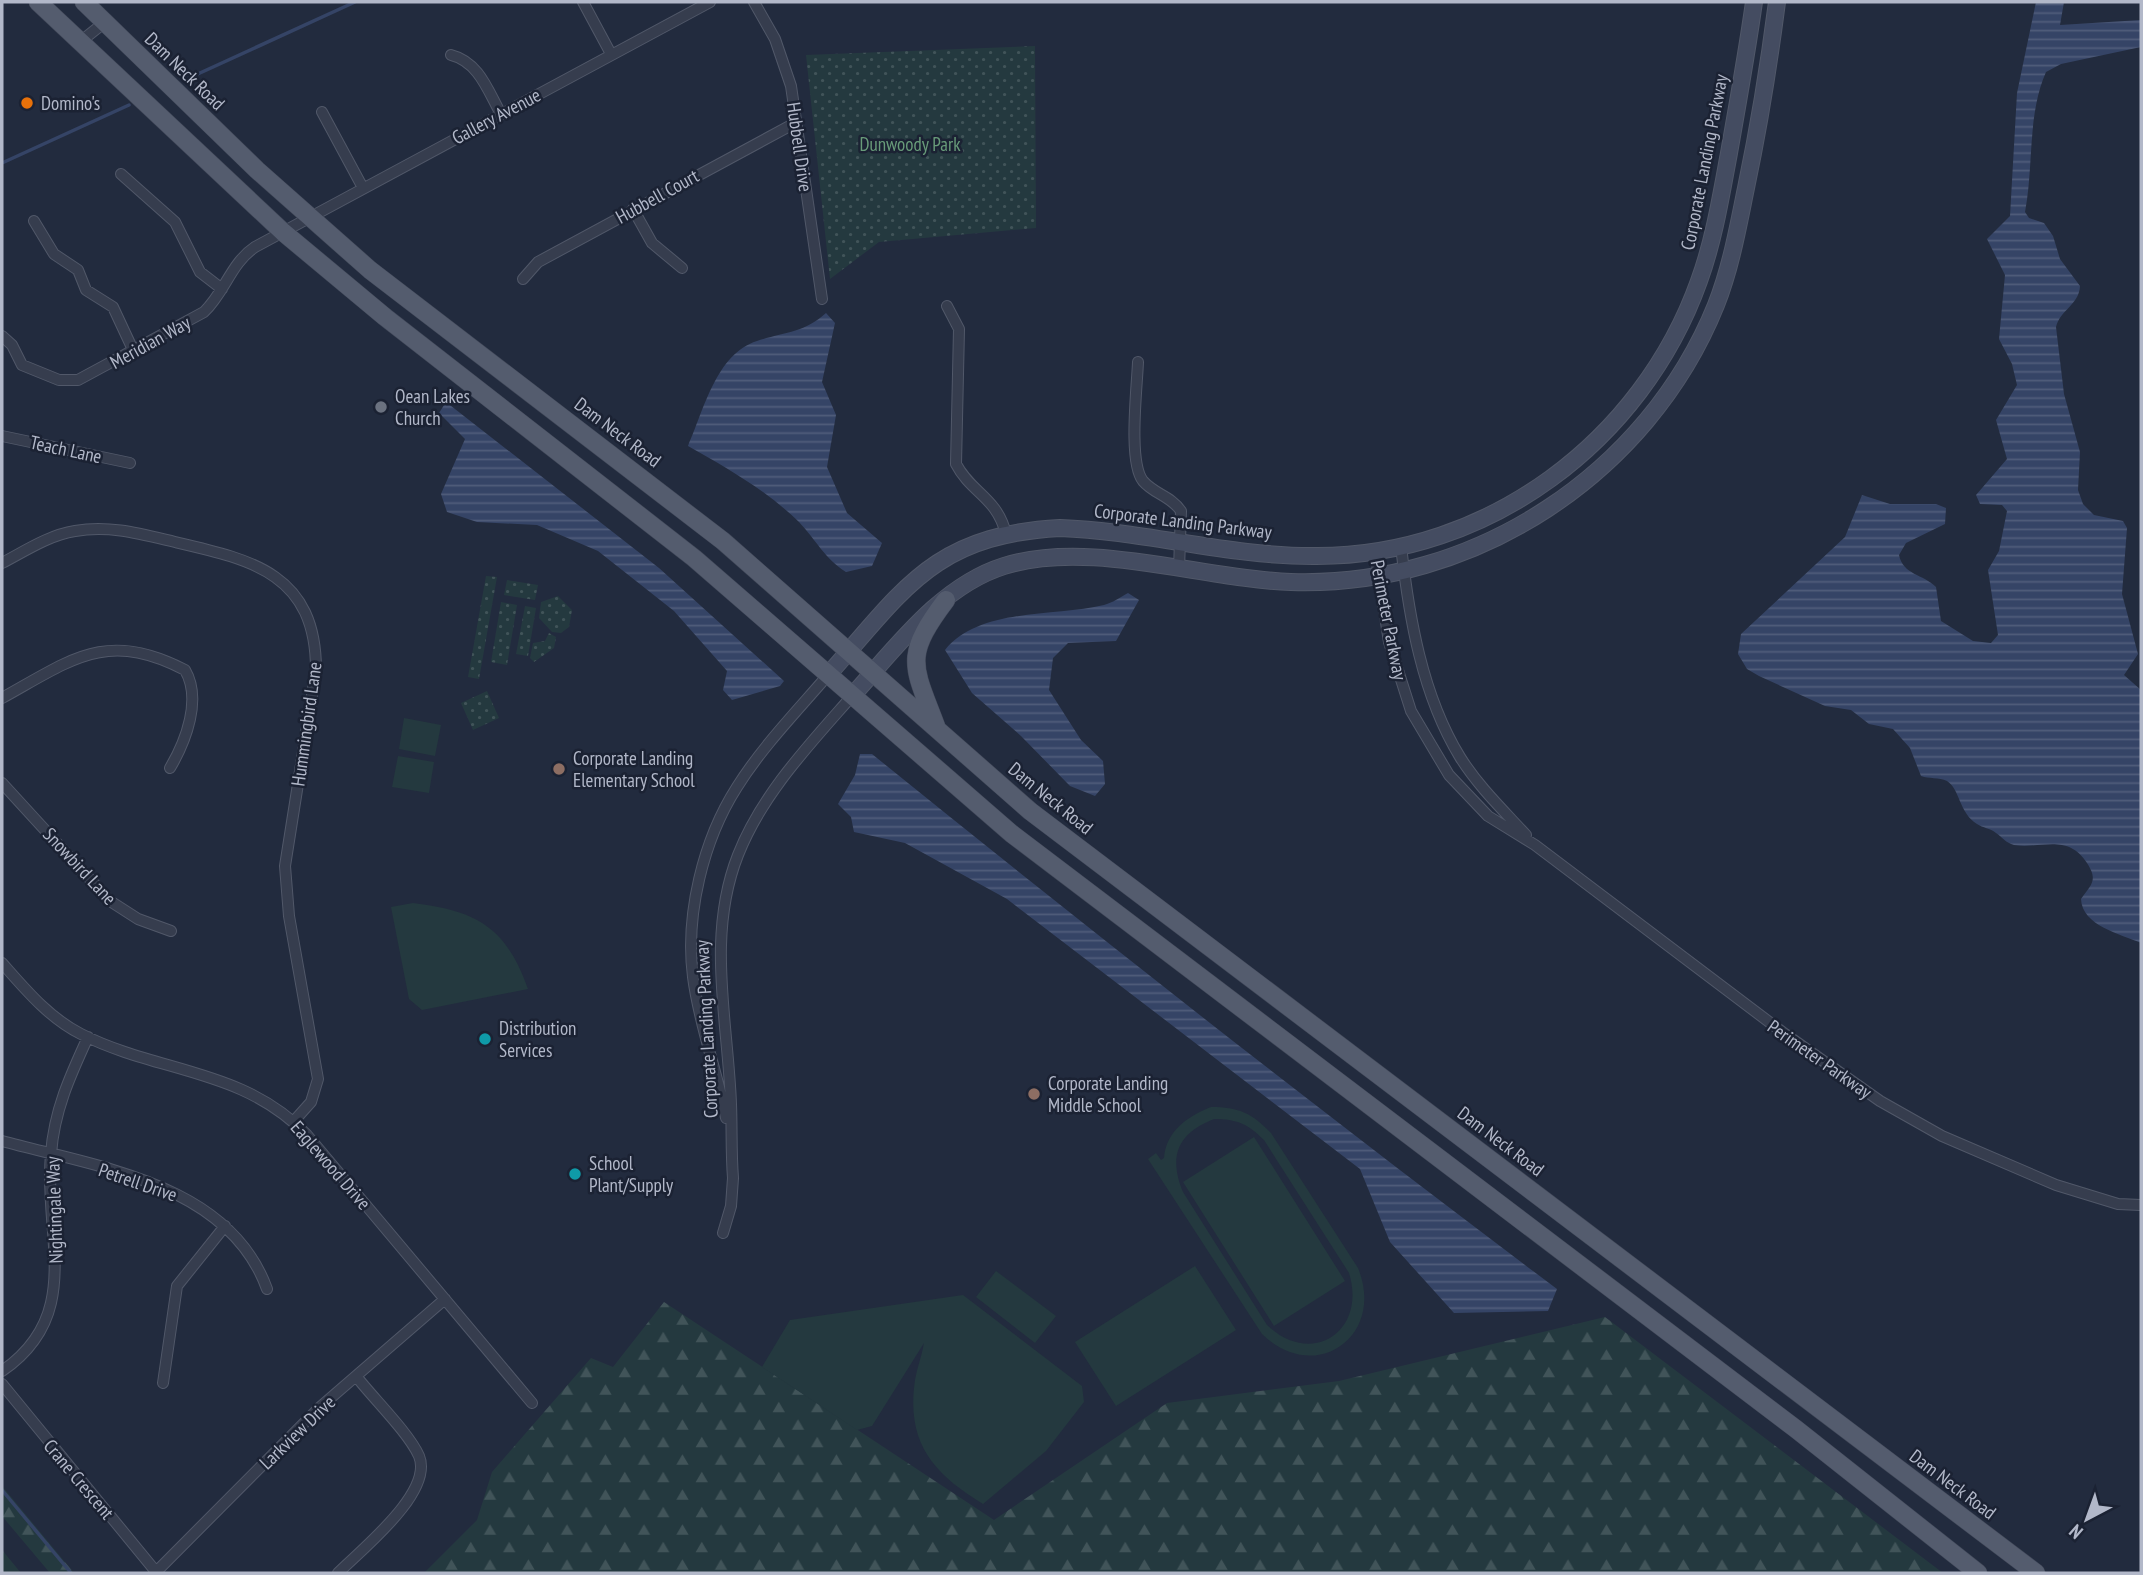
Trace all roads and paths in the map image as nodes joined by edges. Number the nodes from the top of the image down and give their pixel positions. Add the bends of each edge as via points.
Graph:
1 (38, 2) edge
2 (84, 2) edge
3 (583, 2) edge
4 (710, 2) edge
5 (754, 2) edge
6 (1754, 2) edge
7 (1777, 2) edge
8 (105, 23) junction
9 (80, 42) junction
10 (611, 54) junction
11 (452, 55) dead end
12 (1746, 58) junction
13 (1769, 61) junction
14 (322, 112) dead end
15 (501, 114) junction
16 (797, 122) junction
17 (121, 174) dead end
18 (363, 188) junction
19 (633, 209) junction
20 (310, 217) junction
21 (34, 221) dead end
22 (283, 232) junction
23 (682, 268) dead end
24 (523, 279) dead end
25 (222, 289) junction
26 (822, 299) dead end
27 (947, 306) dead end
28 (2, 336) edge
29 (134, 352) junction
30 (1138, 362) dead end
31 (2, 436) edge
32 (130, 463) dead end
33 (1006, 534) junction
34 (1180, 543) junction
35 (1401, 546) junction
36 (1375, 551) junction
37 (2, 563) edge
38 (1179, 569) junction
39 (1404, 571) junction
40 (1378, 575) junction
41 (946, 600) junction
42 (849, 651) junction
43 (873, 673) junction
44 (828, 675) junction
45 (852, 696) junction
46 (2, 698) edge
47 (937, 729) junction
48 (170, 768) dead end
49 (2, 783) edge
50 (1535, 845) junction
51 (170, 931) dead end
52 (2, 963) edge
53 (88, 1037) junction
54 (294, 1121) junction
55 (2, 1141) edge
56 (731, 1145) junction
57 (51, 1154) junction
58 (2141, 1205) edge
59 (225, 1226) junction
60 (723, 1233) dead end
61 (267, 1289) dead end
62 (445, 1299) junction
63 (2, 1371) edge
64 (356, 1376) junction
65 (163, 1383) dead end
66 (2, 1384) edge
67 (532, 1403) dead end
68 (157, 1573) edge
69 (338, 1573) edge
70 (1978, 1573) edge
71 (2036, 1573) edge

1 - 9 main road
2 - 8 main road, Dam Neck Road
3 - 10 street
4 - 10 street, Gallery Avenue
5 - 16 street, Hubbell Drive via 784,60
6 - 12 street, Corporate Landing Parkway
7 - 13 street, Corporate Landing Parkway
8 - 9 street
8 - 20 main road, Dam Neck Road
9 - 22 main road
10 - 15 street, Gallery Avenue
11 - 15 street via 475,68
12 - 13 street
12 - 35 street, Corporate Landing Parkway via 1710,248 1686,314 1654,371 1590,448 1542,485 1474,523
13 - 39 street, Corporate Landing Parkway via 1729,267 1703,334 1666,397 1624,447 1546,510 1495,539
14 - 18 street
15 - 18 street, Gallery Avenue
16 - 19 street, Hubbell Court
16 - 26 street, Hubbell Drive
17 - 25 street via 175,222 201,272
18 - 20 street, Gallery Avenue
19 - 23 street via 652,243
19 - 24 street, Hubbell Court via 538,262
20 - 22 street, Gallery Avenue
20 - 42 main road, Dam Neck Road via 370,270 684,509
21 - 29 street via 54,254 78,270 86,290 113,307
22 - 25 street, Meridian Way via 238,261
22 - 44 main road via 651,524
25 - 29 street, Meridian Way via 191,321
27 - 33 street via 959,329 956,464 998,511
28 - 29 street, Meridian Way via 22,365 69,382
30 - 34 street via 1138,471 1148,485 1180,508
31 - 32 street, Teach Lane
33 - 34 street, Corporate Landing Parkway via 1070,528
33 - 42 street, Corporate Landing Parkway via 950,553 931,566
34 - 36 street, Corporate Landing Parkway via 1316,556
34 - 38 street
35 - 36 street, Corporate Landing Parkway
35 - 39 street, Perimeter Parkway
36 - 40 street, Perimeter Parkway
37 - 54 street, Hummingbird Lane via 59,535 119,529 254,563 281,581 306,615 315,643 316,670 285,866 289,916 318,1079 311,1102
38 - 40 street, Corporate Landing Parkway via 1290,582
38 - 41 street, Corporate Landing Parkway via 1044,558 992,570
39 - 40 street, Corporate Landing Parkway
39 - 50 street, Perimeter Parkway via 1421,663 1448,735 1482,787
40 - 50 street, Perimeter Parkway via 1398,676 1424,737 1474,803
41 - 43 street, Corporate Landing Parkway via 912,629
41 - 47 main road via 923,634 916,661 918,683
42 - 43 main road, Dam Neck Road
42 - 44 street, Corporate Landing Parkway
43 - 45 street, Corporate Landing Parkway
43 - 47 main road, Dam Neck Road
44 - 45 main road
44 - 56 street, Corporate Landing Parkway via 737,787 718,825 693,914 693,980
45 - 56 street, Corporate Landing Parkway via 766,802 730,882 721,952
45 - 70 main road via 1012,834 1796,1429
46 - 48 street via 89,652 116,650 164,660 185,670 193,688 187,730
47 - 71 main road, Dam Neck Road via 1030,811
49 - 51 street, Snowbird Lane via 110,901 138,919
50 - 58 street, Perimeter Parkway via 1880,1101 1942,1136 2044,1180 2118,1204
52 - 53 street, Eaglewood Drive via 45,1008
53 - 54 street, Eaglewood Drive via 236,1085
53 - 57 street, Nightingale Way via 57,1108
54 - 62 street, Eaglewood Drive
55 - 57 street, Petrell Drive
56 - 60 street, Corporate Landing Parkway via 731,1206
57 - 59 street, Petrell Drive via 177,1194
57 - 63 street, Nightingale Way via 57,1270 53,1298 31,1345
59 - 61 street, Petrell Drive via 253,1258
59 - 65 street via 177,1286
62 - 64 street, Larkview Drive
62 - 67 street, Eaglewood Drive
64 - 68 street, Larkview Drive
64 - 69 street via 416,1451 422,1474 414,1494
66 - 68 street, Crane Crescent

